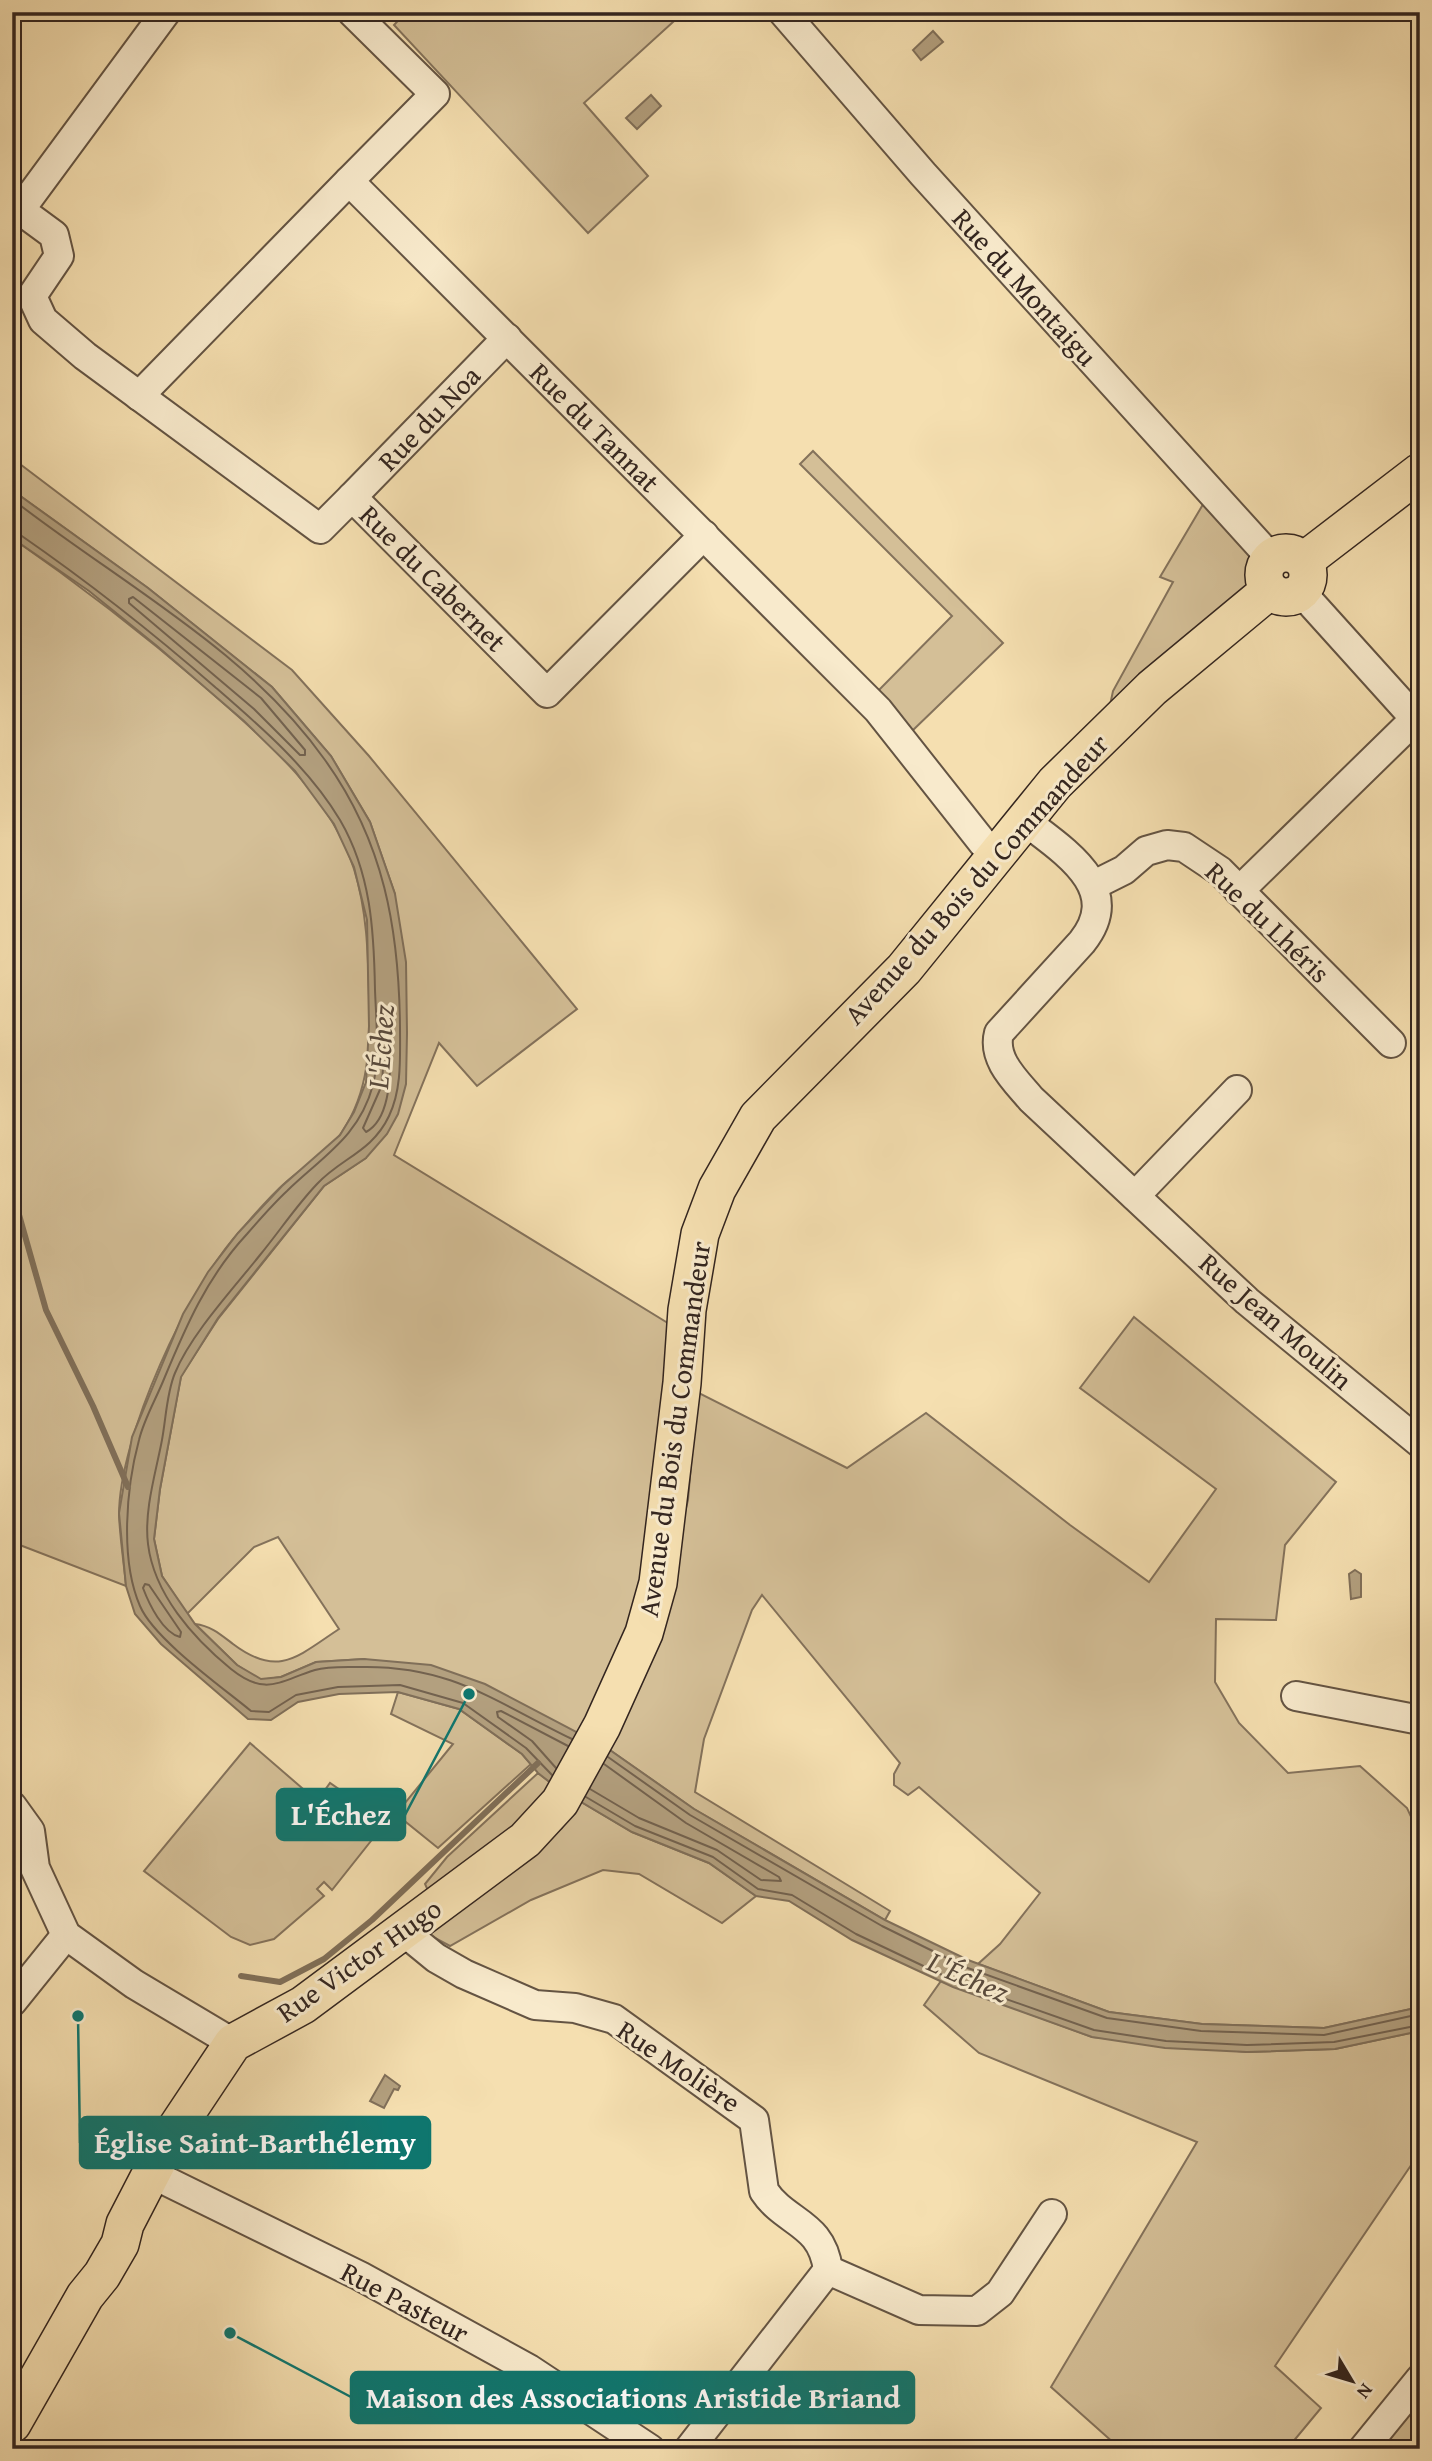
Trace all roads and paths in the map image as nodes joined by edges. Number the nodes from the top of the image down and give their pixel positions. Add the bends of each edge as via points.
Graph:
1 (166, 12) edge
2 (352, 12) edge
3 (783, 12) edge
4 (349, 181) junction
5 (507, 338) junction
6 (139, 396) junction
7 (1420, 472) edge
8 (352, 497) junction
9 (704, 536) junction
10 (1286, 576) junction
11 (1418, 721) edge
12 (1024, 820) junction
13 (996, 855) junction
14 (1094, 885) junction
15 (1239, 891) junction
16 (1391, 1043) dead end
17 (1237, 1090) dead end
18 (1135, 1196) junction
19 (1420, 1443) edge
20 (1296, 1696) dead end
21 (1420, 1720) edge
22 (560, 1802) joint
23 (12, 1807) edge
24 (24, 1867) edge
25 (403, 1931) junction
26 (66, 1934) junction
27 (12, 2002) edge
28 (233, 2043) junction
29 (150, 2173) junction
30 (1052, 2214) dead end
31 (828, 2270) junction
32 (1420, 2379) edge
33 (12, 2424) edge
34 (650, 2449) edge
35 (689, 2449) edge
36 (1363, 2449) edge

1 - 6 street, Rue du Cabernet via 20,210 54,235 59,256 32,296 43,320
2 - 4 street via 435,94
3 - 10 street, Rue du Montaigu
4 - 5 street, Rue du Tannat
4 - 6 street
5 - 8 street, Rue du Noa
5 - 9 street, Rue du Tannat
6 - 8 street, Rue du Cabernet via 320,529
7 - 10 main road, Avenue du Bois du Commandeur
8 - 9 street, Rue du Cabernet via 547,694
9 - 13 street, Rue du Tannat via 877,710
10 - 11 street, Rue du Montaigu
10 - 12 main road, Avenue du Bois du Commandeur via 1152,688 1055,783
11 - 15 street
12 - 13 main road, Avenue du Bois du Commandeur
12 - 14 street via 1081,868
13 - 22 main road, Avenue du Bois du Commandeur via 904,969 758,1117 717,1189 700,1234 687,1310 658,1583 632,1666
14 - 15 street, Rue du Lhéris via 1124,870 1146,851 1167,845 1184,847 1220,871
14 - 18 street, Rue Jean Moulin via 1099,911 1094,928 999,1033 998,1051 1031,1099
15 - 16 street, Rue du Lhéris
17 - 18 street
18 - 19 street, Rue Jean Moulin via 1247,1301
20 - 21 street
22 - 25 main road, Rue Victor Hugo via 525,1840
23 - 24 street via 30,1831
24 - 26 street
25 - 28 main road, Rue Victor Hugo via 303,2006
25 - 31 street, Rue Molière via 445,1964 535,2005 575,2008 614,2019 751,2115 764,2191 817,2235
26 - 27 street
26 - 28 street via 134,1984
28 - 29 main road, Rue Victor Hugo
29 - 33 main road, Rue Victor Hugo via 120,2245 85,2296
29 - 34 street, Rue Pasteur via 360,2276 529,2369
30 - 31 street via 1000,2293 977,2311 919,2310
31 - 35 street
32 - 36 street

